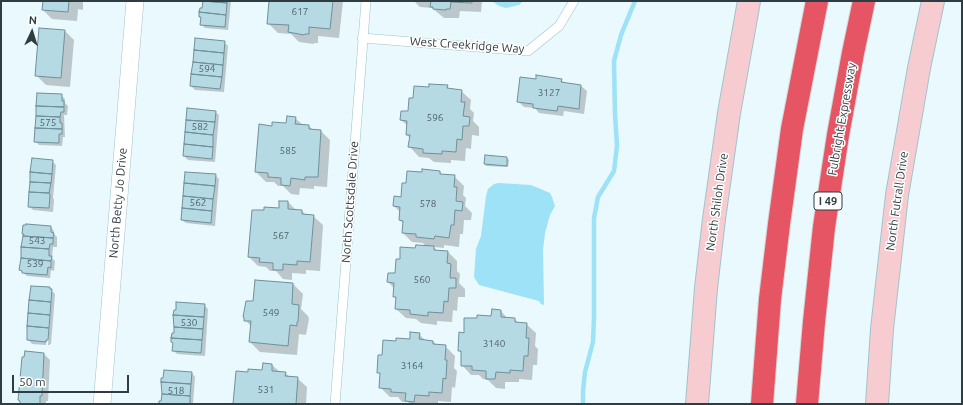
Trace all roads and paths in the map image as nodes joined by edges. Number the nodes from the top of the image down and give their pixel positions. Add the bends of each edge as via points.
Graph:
1 (134, 1) edge
2 (366, 1) edge
3 (574, 1) edge
4 (749, 1) edge
5 (817, 1) edge
6 (864, 1) edge
7 (933, 1) edge
8 (362, 38) junction
9 (102, 404) edge
10 (335, 404) edge
11 (697, 404) edge
12 (762, 404) edge
13 (807, 404) edge
14 (877, 404) edge

1 - 9 street, North Betty Jo Drive
2 - 8 lane, North Scottsdale Drive
3 - 8 lane, West Creekridge Way via 560,26 528,51
4 - 11 main road, North Shiloh Drive via 729,113 714,220
5 - 12 highway via 792,129 782,202 770,299
6 - 13 highway, Fulbright Expressway / I 49 via 838,134 824,227
7 - 14 main road, North Futrall Drive via 898,195 882,328
8 - 10 lane, North Scottsdale Drive

